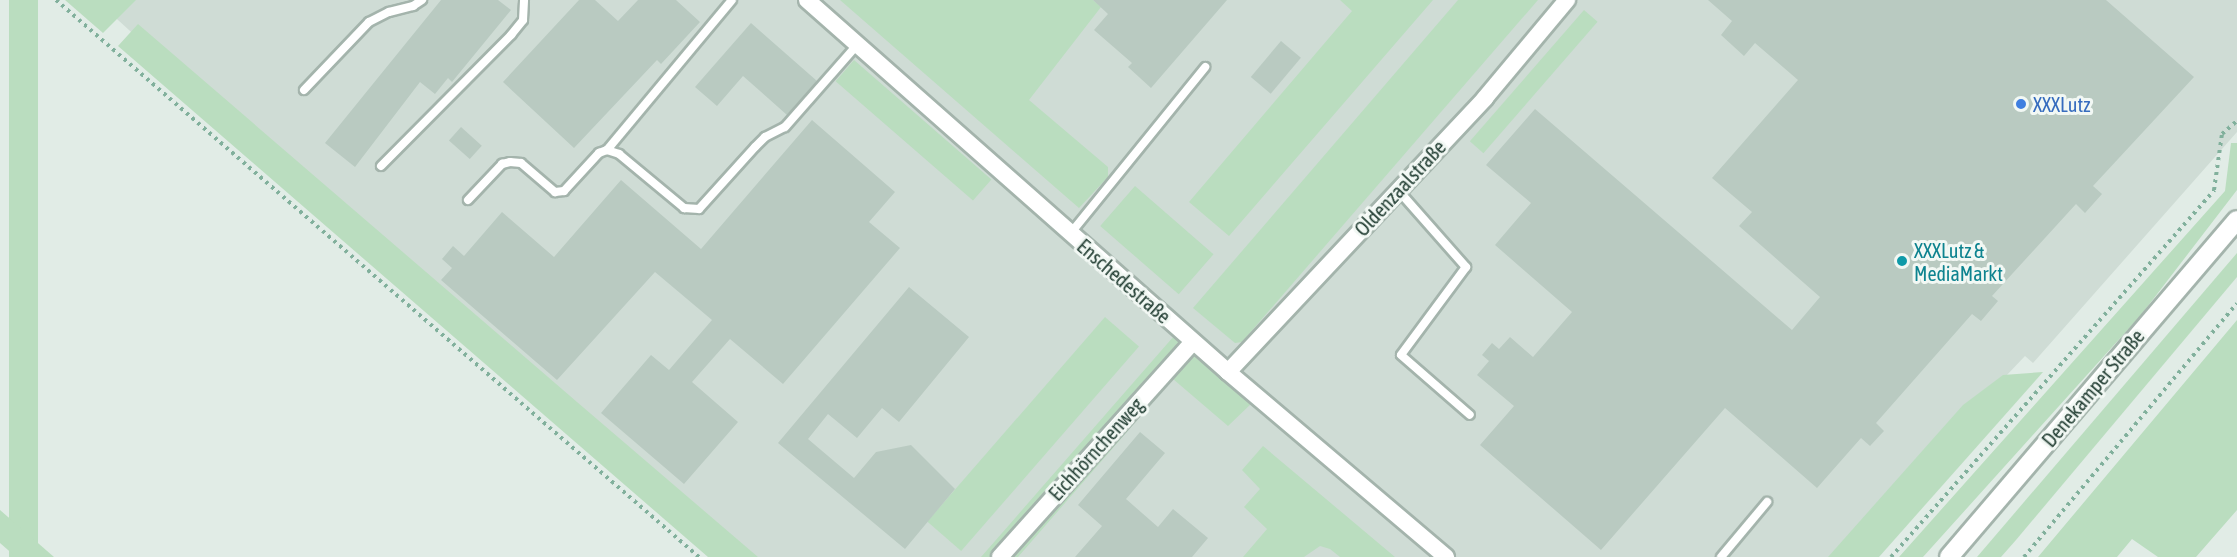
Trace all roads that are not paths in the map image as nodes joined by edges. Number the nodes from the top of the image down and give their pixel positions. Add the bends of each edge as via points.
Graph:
1 (422, 0) edge
2 (524, 0) edge
3 (732, 0) edge
4 (807, 0) edge
5 (1567, 0) edge
6 (857, 45) junction
7 (1205, 67) dead end
8 (303, 90) dead end
9 (607, 150) junction
10 (381, 166) dead end
11 (1398, 190) junction
12 (468, 200) dead end
13 (2237, 220) edge
14 (1070, 234) junction
15 (1193, 342) junction
16 (1228, 372) junction
17 (1470, 415) dead end
18 (1767, 502) dead end
19 (1000, 557) edge
20 (1446, 557) edge
21 (1721, 557) edge
22 (1949, 557) edge

1 - 8 lane via 369,22
2 - 10 lane via 523,20 511,35
3 - 9 lane
4 - 6 street, Enschedestraße
5 - 11 street, Oldenzaalstraße via 1485,98
6 - 9 lane via 785,127 760,142 699,209 684,208 619,154
6 - 14 street, Enschedestraße
7 - 14 lane
9 - 12 lane via 599,153 559,193 521,164 510,162 502,164
11 - 16 street, Oldenzaalstraße
11 - 17 lane via 1466,267 1401,355
13 - 22 main road, Denekamper Straße
14 - 15 street, Enschedestraße
15 - 16 street, Enschedestraße
15 - 19 street, Eichhörnchenweg
16 - 20 street, Enschedestraße
18 - 21 lane

